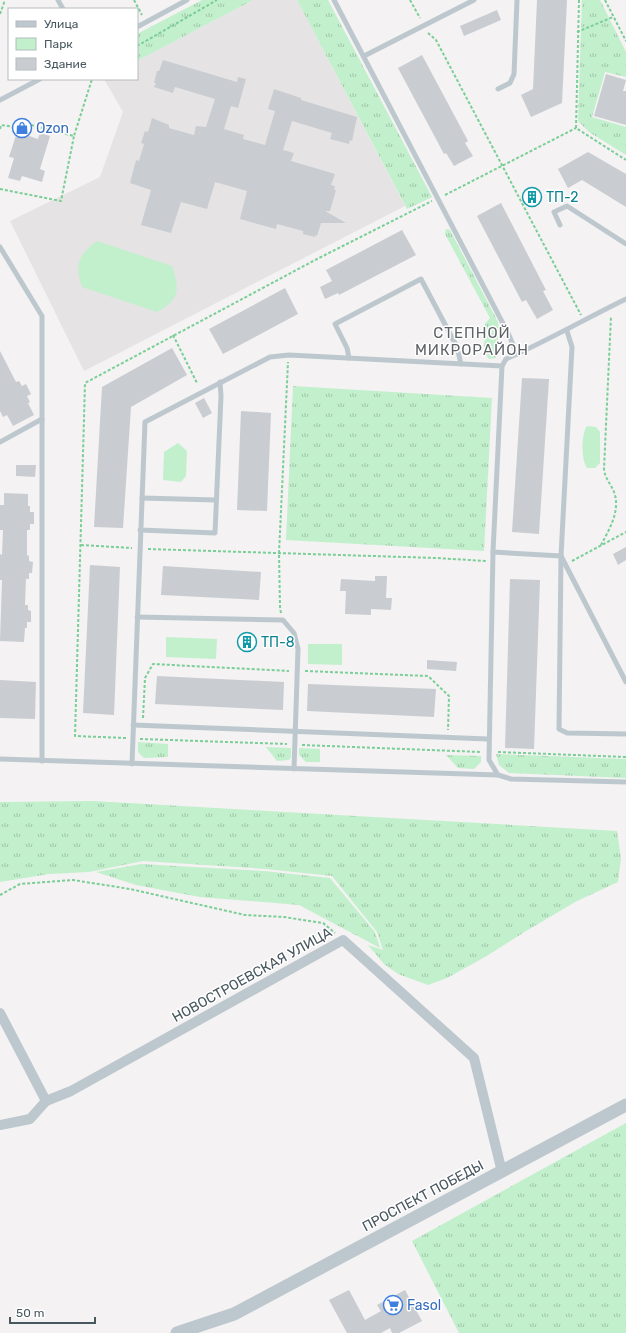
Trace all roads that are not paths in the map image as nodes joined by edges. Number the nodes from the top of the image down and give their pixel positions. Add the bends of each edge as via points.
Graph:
1 (187, 0) edge
2 (334, 0) edge
3 (474, 0) edge
4 (517, 0) edge
5 (138, 26) edge
6 (364, 56) junction
7 (38, 80) edge
8 (498, 89) dead end
9 (0, 100) edge
10 (560, 225) dead end
11 (626, 244) edge
12 (0, 246) edge
13 (626, 299) edge
14 (567, 330) junction
15 (517, 354) junction
16 (349, 358) junction
17 (461, 364) junction
18 (502, 366) junction
19 (220, 382) junction
20 (42, 419) junction
21 (0, 442) edge
22 (142, 498) junction
23 (216, 500) junction
24 (140, 530) junction
25 (493, 552) junction
26 (561, 556) junction
27 (137, 617) junction
28 (626, 682) edge
29 (133, 725) junction
30 (296, 732) junction
31 (626, 734) edge
32 (488, 740) junction
33 (0, 759) edge
34 (42, 761) junction
35 (132, 764) junction
36 (294, 769) junction
37 (498, 775) junction
38 (626, 782) edge
39 (0, 1013) edge
40 (46, 1101) junction
41 (626, 1105) edge
42 (0, 1125) edge
43 (502, 1172) junction
44 (184, 1332) edge

1 - 5 lane
2 - 6 lane
3 - 6 lane
4 - 8 lane via 514,74 510,83
6 - 15 lane
7 - 9 lane
10 - 11 lane via 554,212 567,206
12 - 20 lane via 42,316
13 - 14 lane
14 - 15 lane
14 - 26 lane via 572,347
15 - 18 lane via 506,359
16 - 17 lane
16 - 17 lane via 336,324 421,279 458,347
16 - 19 lane via 289,354 270,357
17 - 18 lane
18 - 25 lane
19 - 22 lane via 144,422
19 - 23 lane
20 - 21 lane
20 - 34 lane
22 - 23 lane
22 - 24 lane
23 - 24 lane via 214,533
24 - 27 lane
25 - 26 lane
25 - 32 lane
26 - 28 lane
26 - 31 lane via 559,729 567,733
27 - 29 lane
27 - 30 lane via 283,620 294,633 298,649
29 - 30 lane
29 - 35 lane
30 - 32 lane
30 - 36 lane
32 - 37 lane via 489,760
33 - 34 lane
34 - 35 lane
35 - 36 lane
36 - 37 lane
37 - 38 lane via 511,779
39 - 40 street
40 - 42 street via 30,1120
40 - 43 street, НОВОСТРОЕВСКАЯ УЛИЦА via 71,1091 343,940 474,1058
41 - 43 street, ПРОСПЕКТ ПОБЕДЫ
43 - 44 street, ПРОСПЕКТ ПОБЕДЫ via 234,1314

